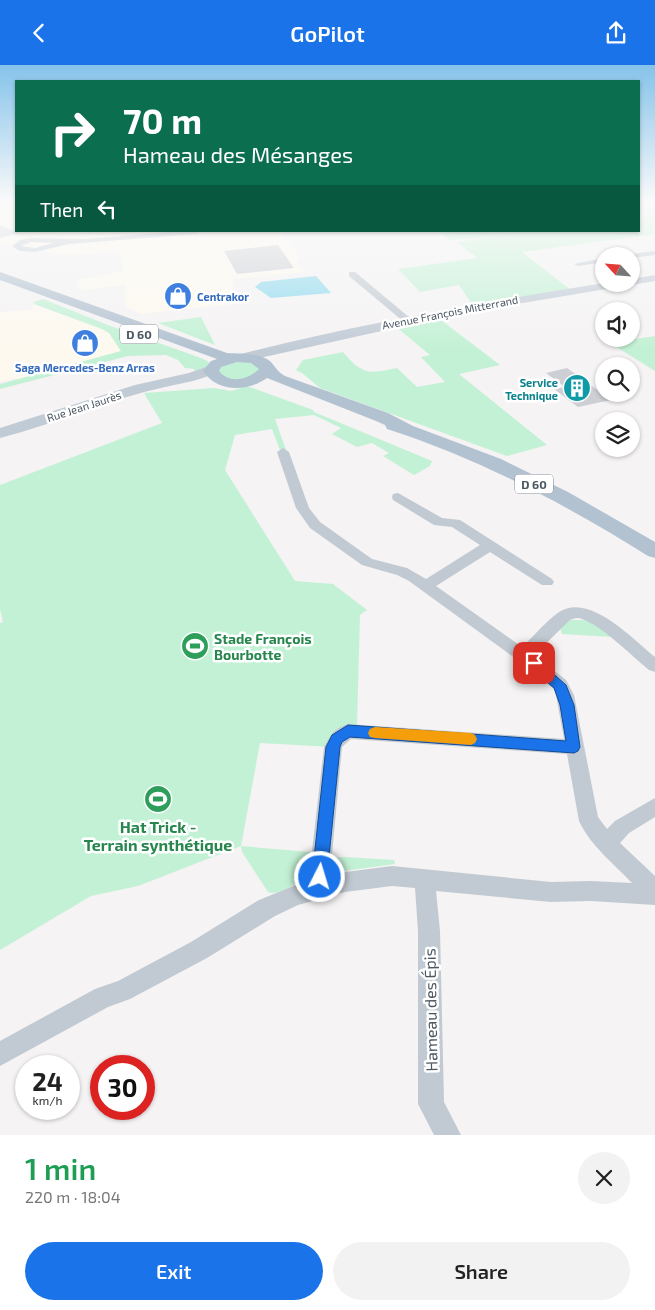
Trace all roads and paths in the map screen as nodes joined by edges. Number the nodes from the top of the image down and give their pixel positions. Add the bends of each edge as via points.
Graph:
1 (655, 253) edge
2 (640, 255) edge
3 (595, 261) edge
4 (578, 263) dead end
5 (352, 274) dead end
6 (4, 275) edge
7 (655, 278) edge
8 (640, 280) edge
9 (595, 287) edge
10 (407, 320) junction
11 (283, 349) junction
12 (241, 358) junction
13 (265, 367) junction
14 (216, 371) junction
15 (252, 381) junction
16 (407, 429) junction
17 (0, 433) edge
18 (284, 452) dead end
19 (398, 497) dead end
20 (490, 545) junction
21 (655, 551) edge
22 (420, 582) junction
23 (547, 583) dead end
24 (523, 656) junction
25 (655, 666) edge
26 (574, 747) junction
27 (655, 807) edge
28 (607, 844) junction
29 (425, 880) junction
30 (324, 887) junction
31 (655, 891) edge
32 (655, 895) edge
33 (0, 1054) edge
34 (448, 1135) edge

1 - 2 street
3 - 4 street
5 - 10 street
6 - 12 main road, D 60 via 214,353
6 - 14 main road, D 60 via 106,322 206,357
7 - 8 main road
9 - 10 main road, Avenue François Mitterrand
10 - 11 main road, Avenue François Mitterrand
11 - 12 main road, Avenue François Mitterrand
11 - 13 main road via 268,357
12 - 13 main road
12 - 14 main road
13 - 15 main road via 262,376
13 - 16 main road, D 60 via 280,379
14 - 15 main road via 236,383
14 - 17 main road, Rue Jean Jaurès via 140,388
15 - 16 main road, D 60
16 - 21 main road, D 60 via 550,491
18 - 22 street via 304,508 315,525 368,562 402,571
19 - 20 street via 439,522 455,523
20 - 22 street
20 - 23 street
22 - 24 street
24 - 25 street via 565,616 574,612 587,614 604,625
24 - 26 street via 560,685
26 - 28 street via 589,821
26 - 30 street via 348,731 337,739 333,747 320,877
27 - 28 street via 622,827
28 - 31 street
29 - 30 street via 392,876 345,881
29 - 32 street via 551,892
29 - 34 street, Hameau des Épis via 429,931 431,1104
30 - 33 street via 267,908 199,950 122,991 103,997

